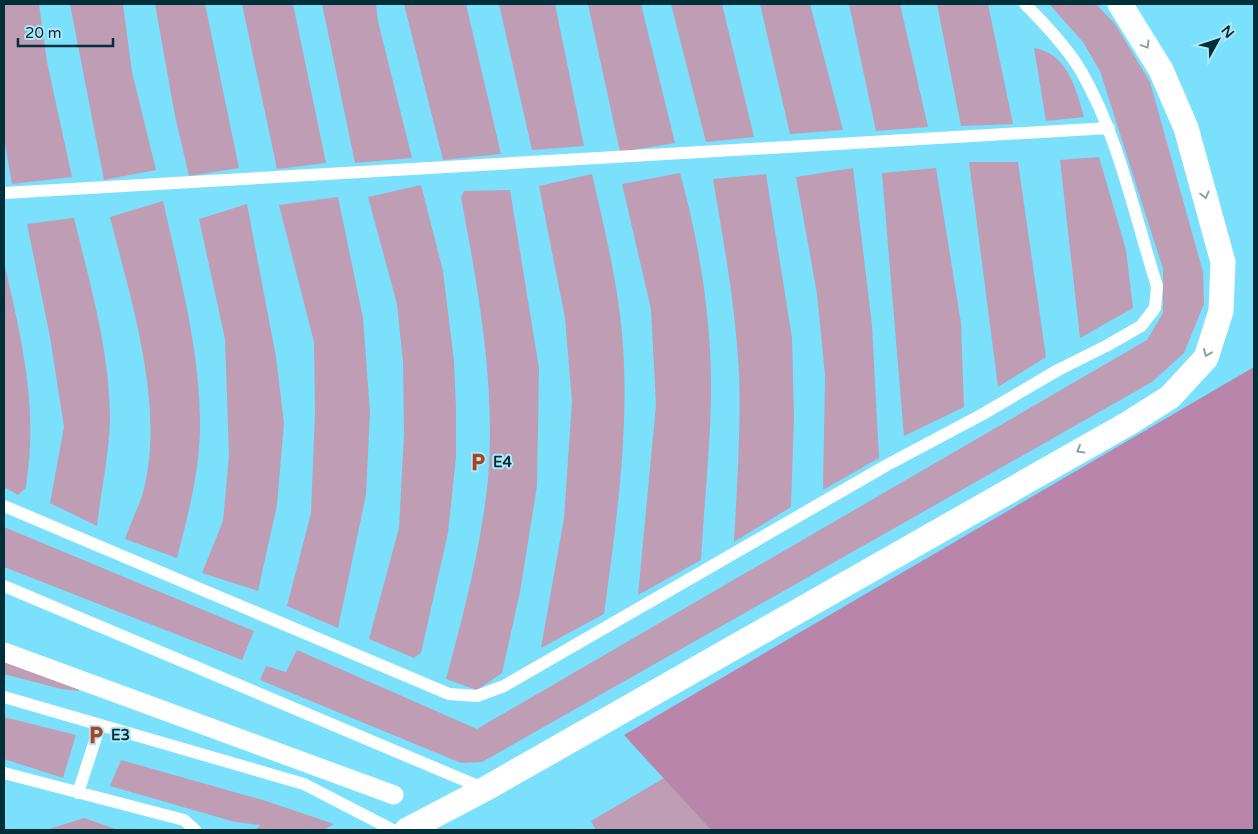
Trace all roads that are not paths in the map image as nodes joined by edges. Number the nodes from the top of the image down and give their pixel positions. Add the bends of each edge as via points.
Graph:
1 (1025, 4) edge
2 (1120, 4) edge
3 (1109, 128) junction
4 (4, 193) edge
5 (4, 506) edge
6 (4, 586) edge
7 (4, 652) edge
8 (4, 697) edge
9 (100, 725) junction
10 (4, 773) edge
11 (485, 789) junction
12 (78, 793) junction
13 (394, 795) dead end
14 (195, 830) edge
15 (393, 830) edge
16 (407, 830) edge

1 - 3 lane via 1080,70
2 -> 11 street via 1161,70 1186,128 1223,262 1221,311 1206,358 1170,397 1129,423
3 - 4 lane
3 - 5 lane via 1157,286 1156,308 1141,326 879,470 504,686 477,696 449,694 421,683
6 - 11 lane
7 - 13 street
8 - 9 lane
9 - 12 lane
9 - 15 lane via 304,784
10 - 12 lane
11 - 16 street
12 - 14 lane via 184,820

